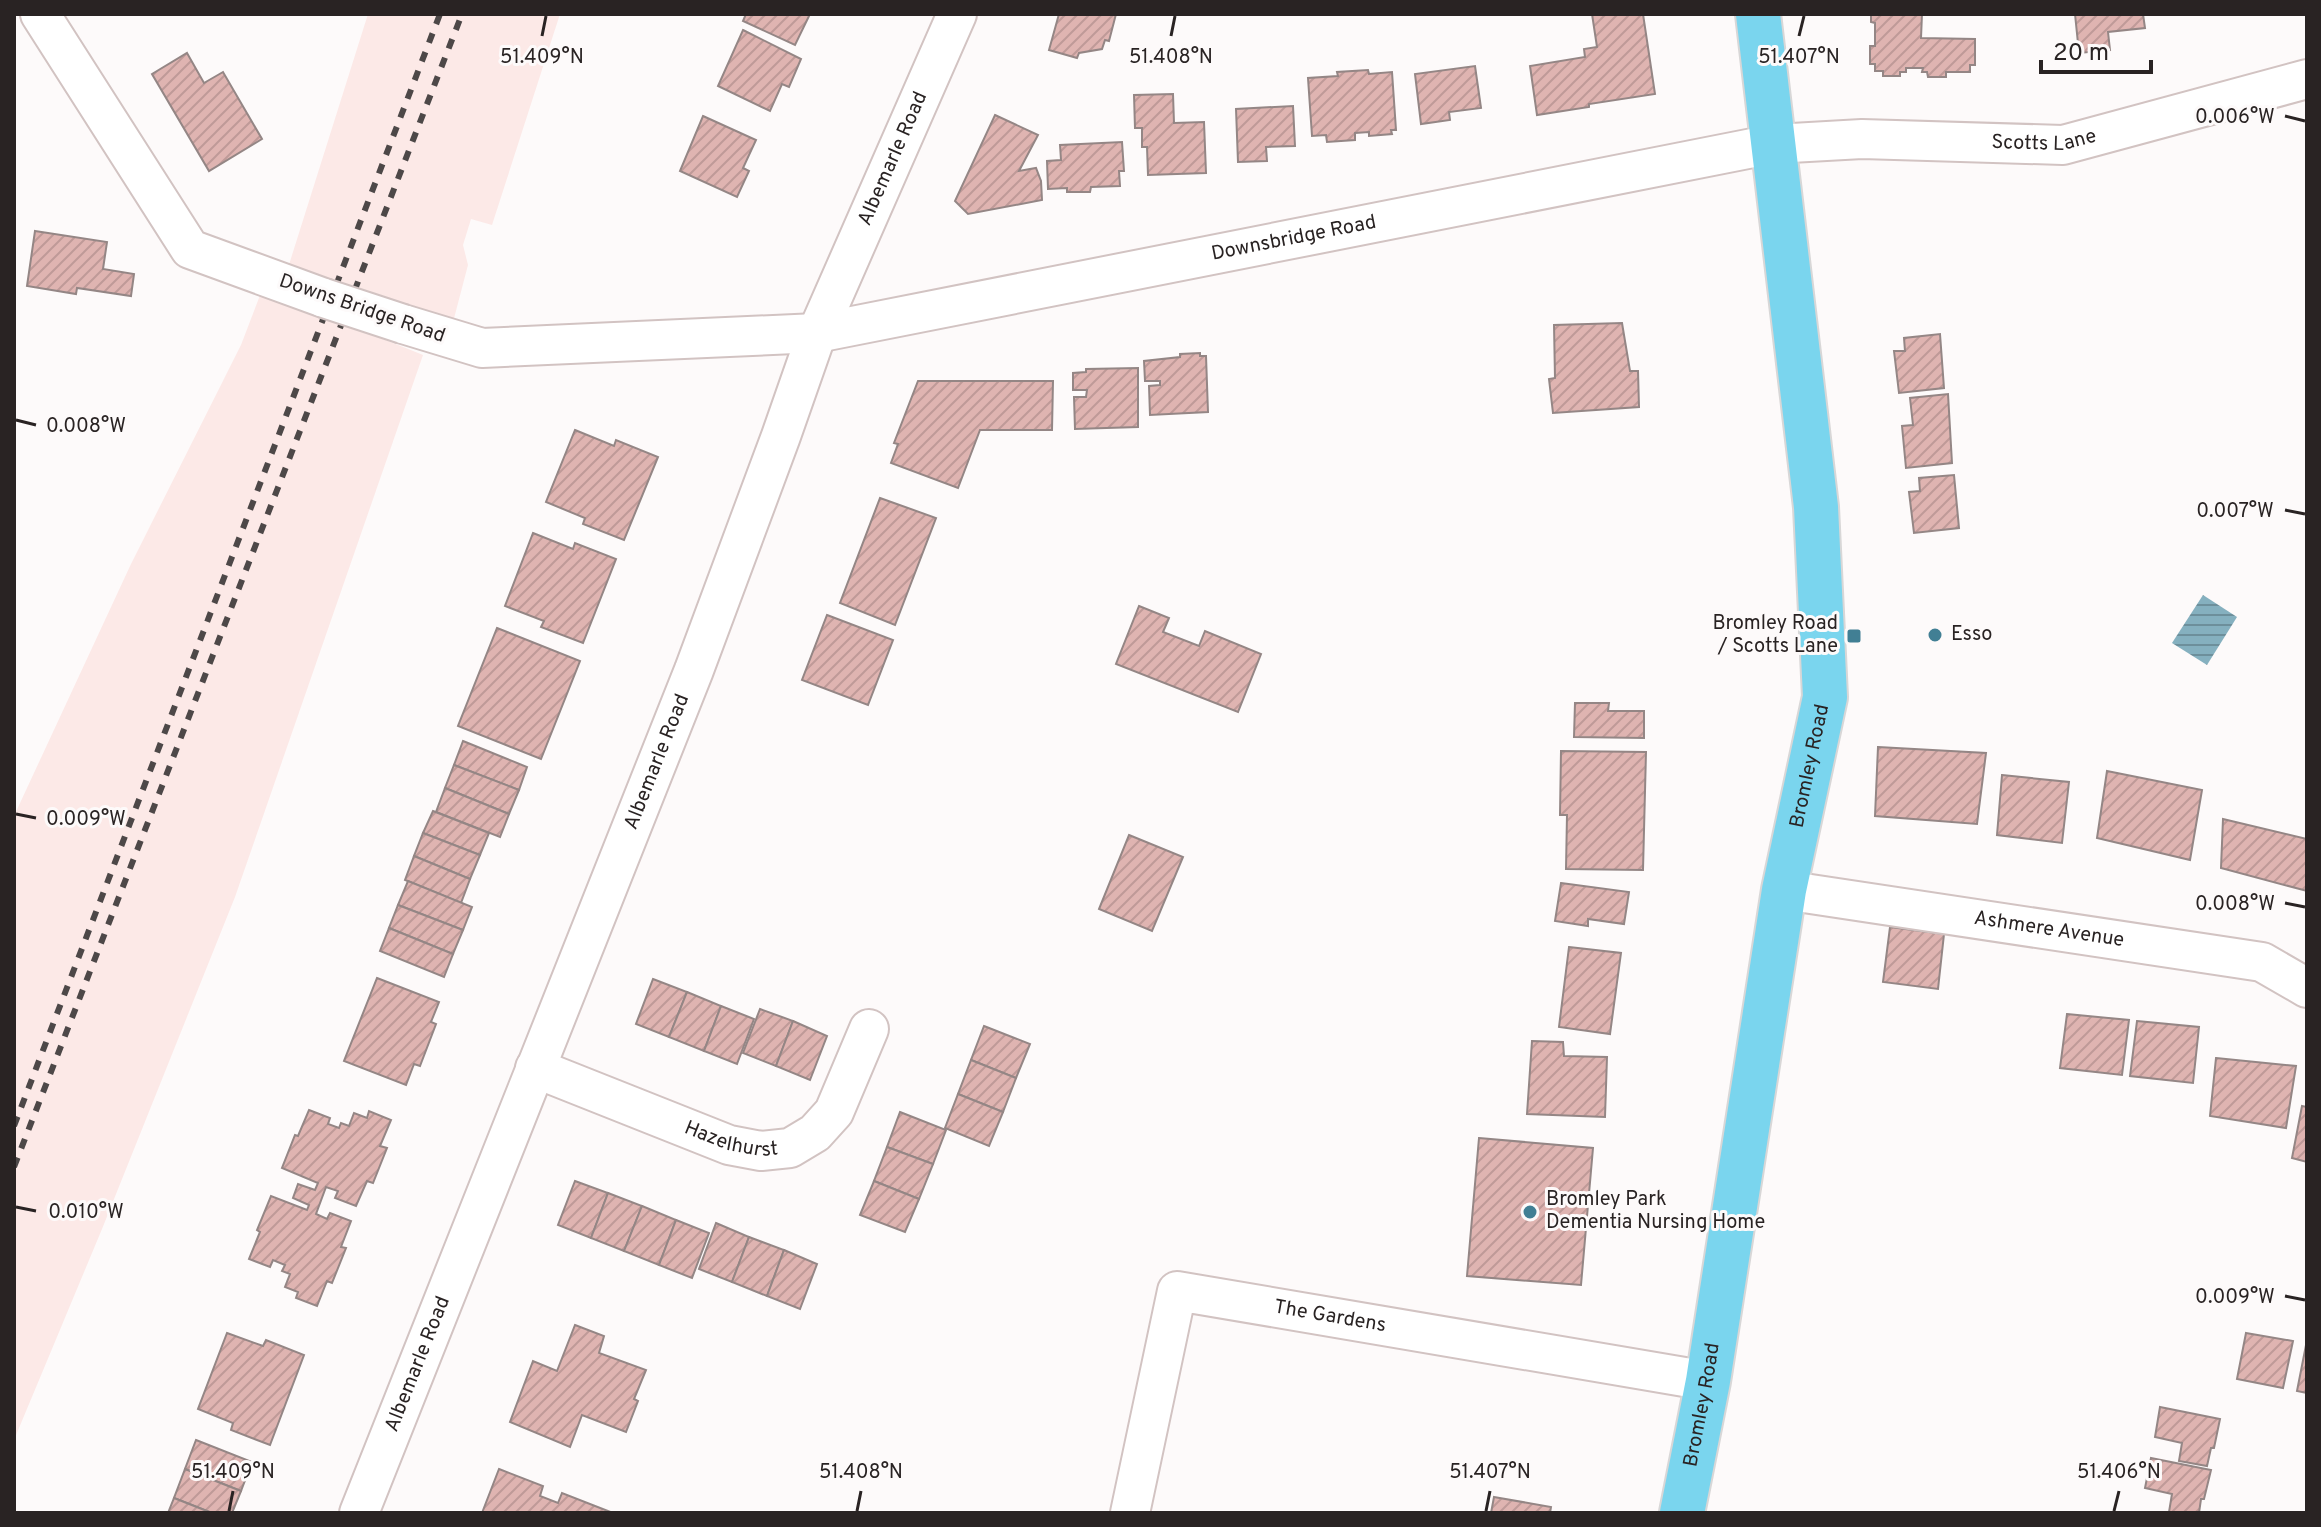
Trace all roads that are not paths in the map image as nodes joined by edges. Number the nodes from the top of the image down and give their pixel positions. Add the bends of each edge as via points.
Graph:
1 (40, 14) edge
2 (957, 14) edge
3 (1758, 14) edge
4 (2307, 79) edge
5 (1773, 144) junction
6 (817, 333) junction
7 (1784, 890) junction
8 (2307, 988) edge
9 (869, 1029) dead end
10 (535, 1068) junction
11 (1708, 1381) junction
12 (359, 1513) edge
13 (1130, 1513) edge
14 (1682, 1513) edge

1 - 6 street, Downs Bridge Road, bridge via 190,249 482,348
2 - 6 street, Albemarle Road
3 - 5 main road, Bromley Road
4 - 5 street, Scotts Lane via 2063,145 1862,139
5 - 6 street, Downsbridge Road
5 - 7 main road, Bromley Road via 1816,507 1825,697
6 - 10 street, Albemarle Road via 699,656
7 - 8 street, Ashmere Avenue via 2262,962
7 - 11 main road, Bromley Road
9 - 10 street, Hazelhurst via 834,1112 815,1133 790,1148 761,1151 729,1145
10 - 12 street, Albemarle Road
11 - 13 street, The Gardens via 1177,1291
11 - 14 main road, Bromley Road

